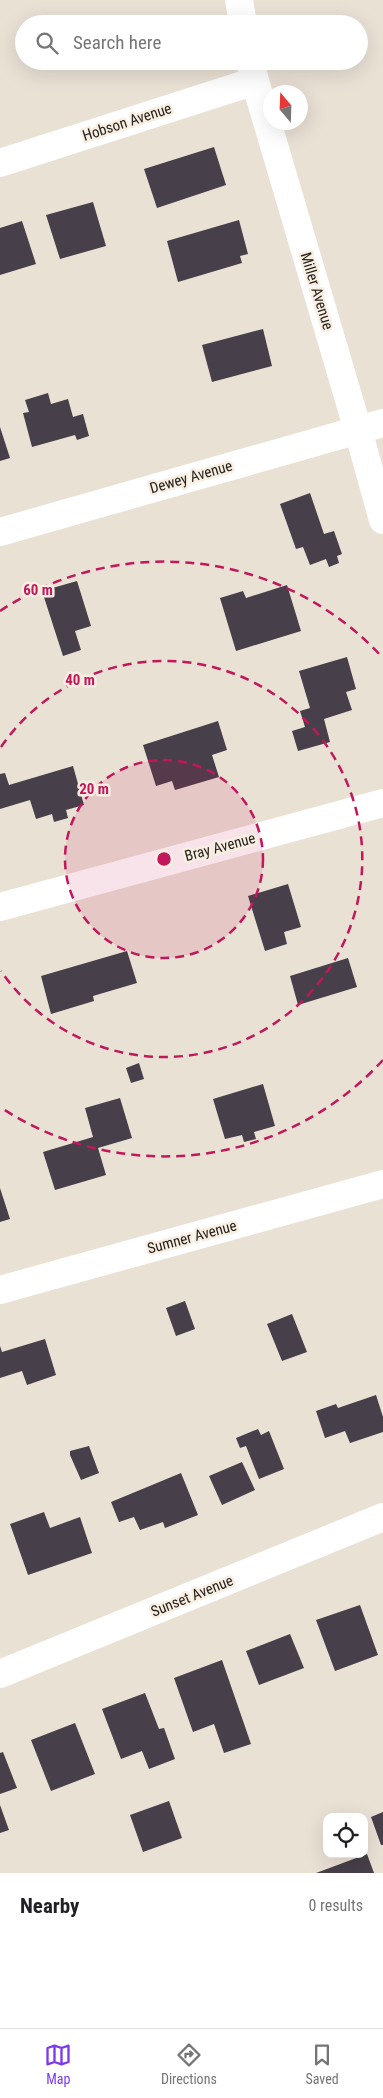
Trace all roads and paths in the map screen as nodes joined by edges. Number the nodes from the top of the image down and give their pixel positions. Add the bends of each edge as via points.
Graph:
1 (239, 0) edge
2 (242, 15) edge
3 (253, 71) edge
4 (0, 163) edge
5 (371, 427) edge
6 (383, 520) edge
7 (0, 532) edge
8 (383, 803) edge
9 (0, 907) edge
10 (383, 1184) edge
11 (0, 1290) edge
12 (383, 1517) edge
13 (0, 1674) edge

1 - 2 street
3 - 4 street, Hobson Avenue
3 - 5 street, Miller Avenue
5 - 6 street, Miller Avenue
5 - 7 street, Dewey Avenue
8 - 9 street, Bray Avenue
10 - 11 street, Sumner Avenue
12 - 13 street, Sunset Avenue

